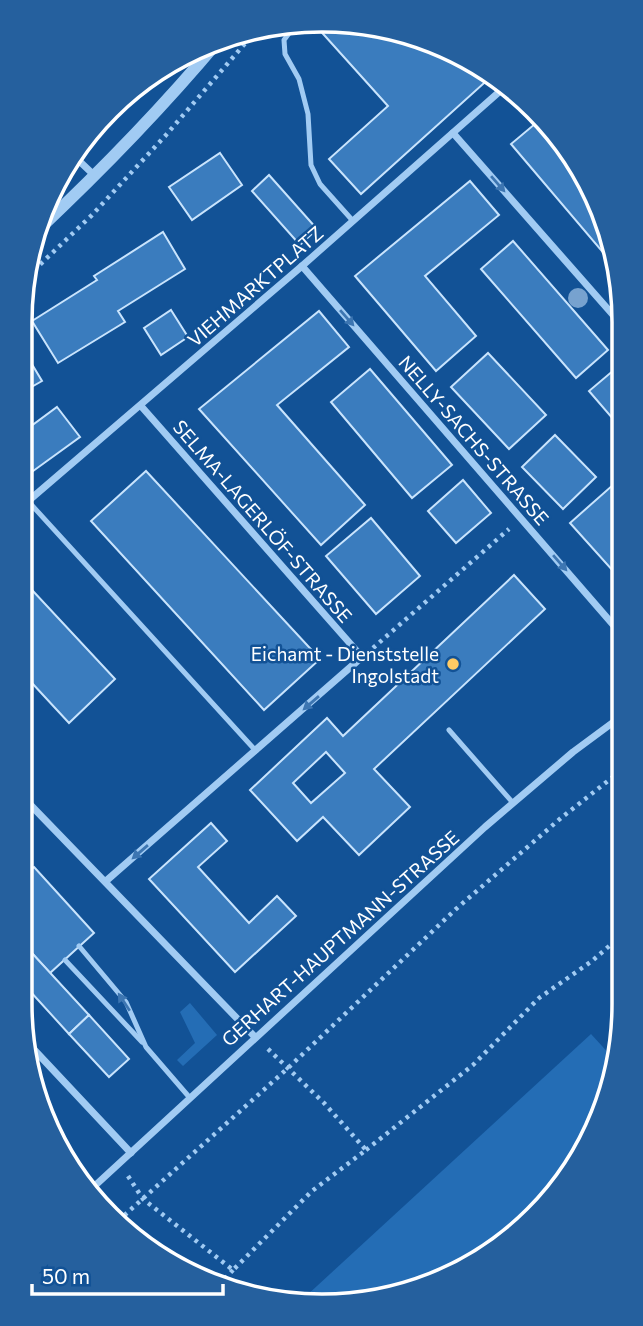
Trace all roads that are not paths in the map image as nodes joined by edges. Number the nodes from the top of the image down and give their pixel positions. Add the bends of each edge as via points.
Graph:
1 (288, 34) edge
2 (206, 56) edge
3 (499, 92) edge
4 (453, 133) junction
5 (80, 161) edge
6 (95, 177) junction
7 (51, 218) edge
8 (353, 221) junction
9 (302, 266) junction
10 (612, 313) edge
11 (141, 406) junction
12 (32, 498) edge
13 (32, 505) edge
14 (612, 624) edge
15 (612, 723) edge
16 (449, 730) dead end
17 (256, 751) junction
18 (513, 803) junction
19 (32, 812) edge
20 (106, 881) junction
21 (79, 946) dead end
22 (65, 960) dead end
23 (255, 1037) junction
24 (146, 1047) junction
25 (35, 1051) edge
26 (190, 1098) junction
27 (131, 1153) junction
28 (95, 1186) edge

1 - 8 lane via 285,54 299,79 308,114 311,165 320,184
2 - 6 street
3 - 4 street, VIEHMARKTPLATZ
4 - 8 street, VIEHMARKTPLATZ
4 -> 10 street
5 - 6 street
6 - 7 street
8 - 9 street, VIEHMARKTPLATZ
9 - 11 street, VIEHMARKTPLATZ
9 -> 14 street, NELLY-SACHS-STRASSE
11 - 12 street, VIEHMARKTPLATZ
11 -> 17 street, SELMA-LAGERLÖF-STRASSE via 362,657
13 - 17 lane
15 - 18 street, GERHART-HAUPTMANN-STRASSE
16 - 18 lane
17 -> 20 street
18 - 23 street, GERHART-HAUPTMANN-STRASSE
19 - 20 street
20 - 23 street
24 -> 21 lane via 126,1002
22 - 24 lane
23 - 26 street, GERHART-HAUPTMANN-STRASSE
24 - 26 lane
25 - 27 street
26 - 27 street, GERHART-HAUPTMANN-STRASSE
27 - 28 street, GERHART-HAUPTMANN-STRASSE

